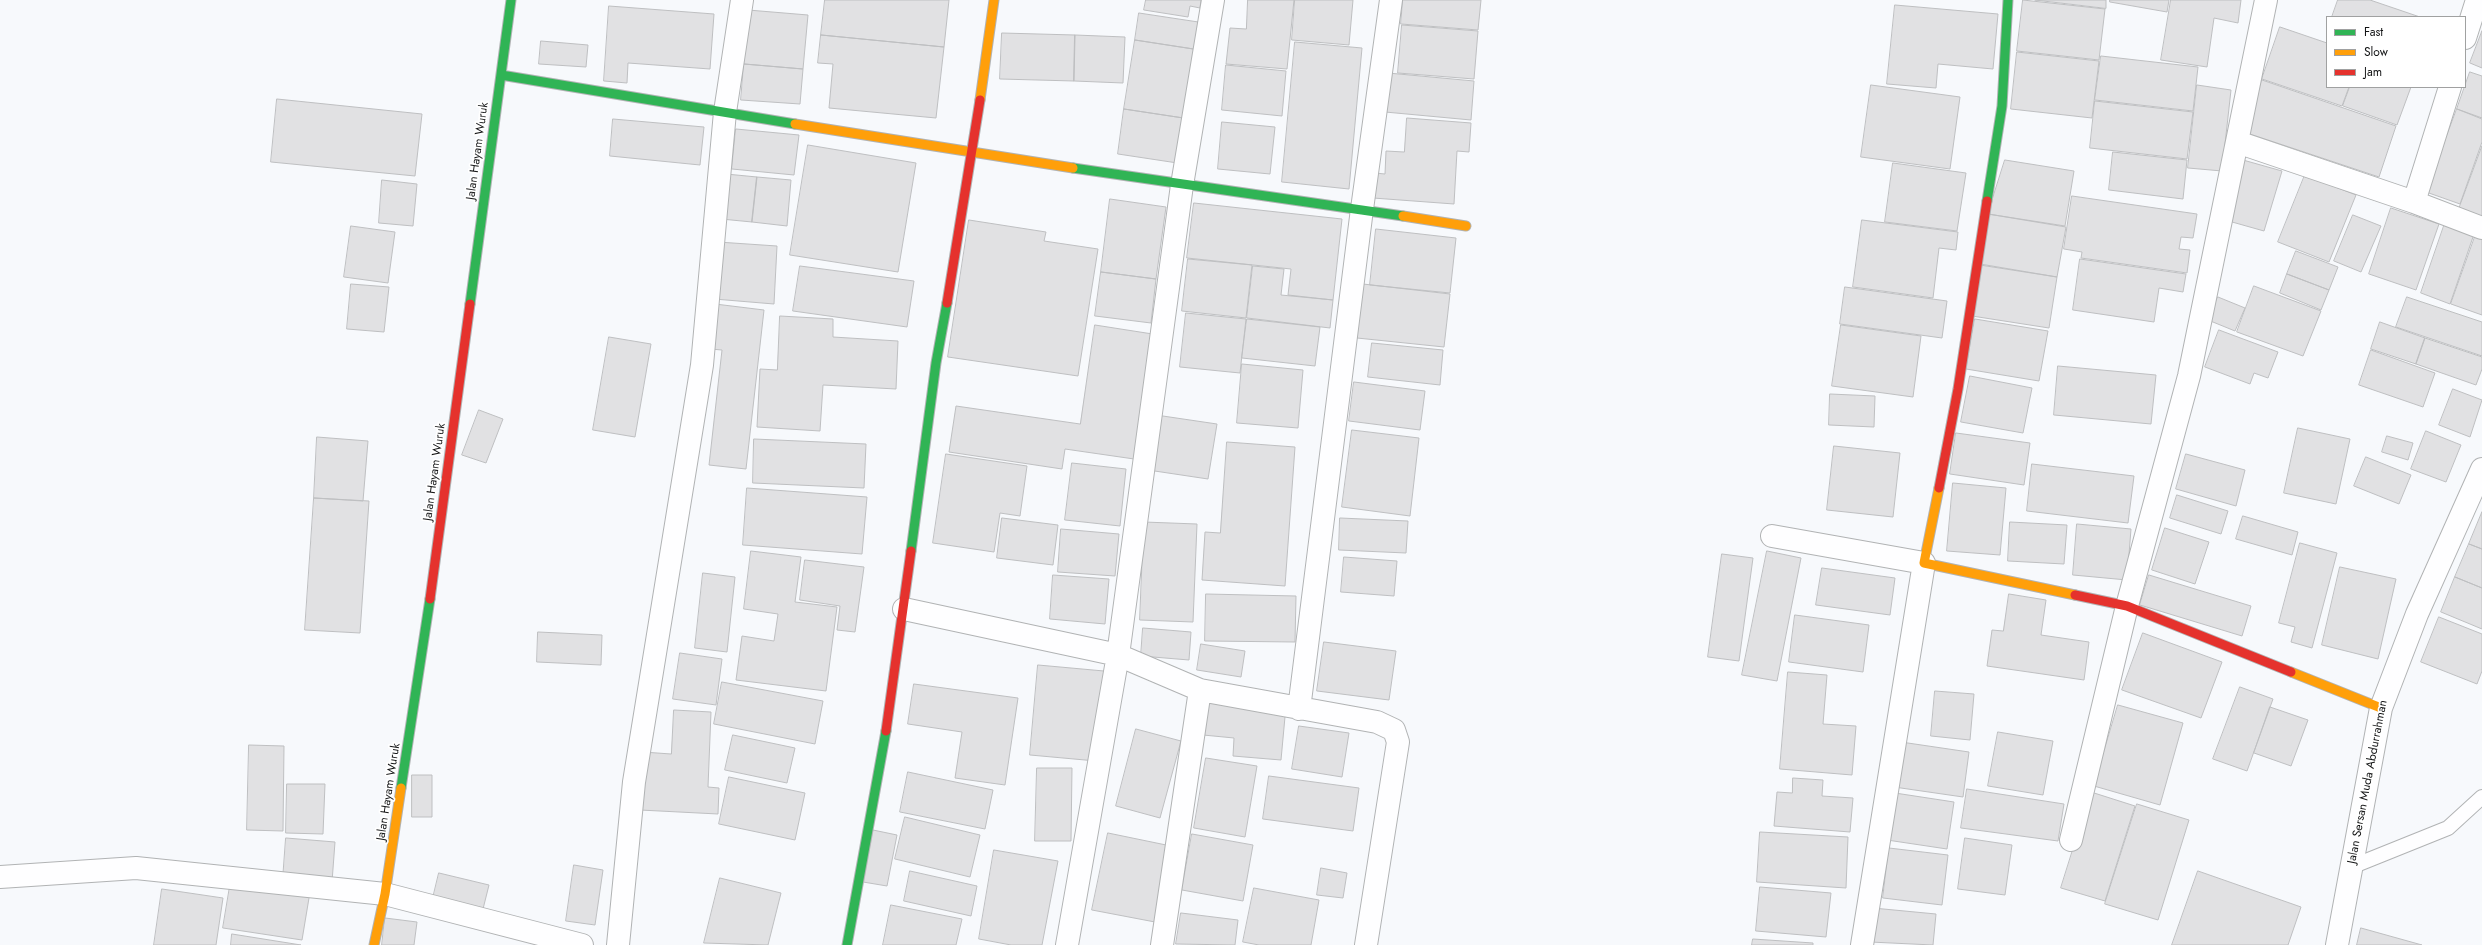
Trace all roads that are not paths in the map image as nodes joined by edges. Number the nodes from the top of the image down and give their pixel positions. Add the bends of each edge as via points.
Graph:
1 (511, 0) edge
2 (742, 0) edge
3 (994, 0) edge
4 (1213, 0) edge
5 (1391, 0) edge
6 (2008, 0) edge
7 (2266, 0) edge
8 (2477, 0) edge
9 (2466, 35) edge
10 (501, 75) junction
11 (2450, 88) edge
12 (725, 112) junction
13 (2237, 142) junction
14 (973, 154) junction
15 (1182, 185) junction
16 (2414, 202) junction
17 (1362, 209) junction
18 (1466, 226) dead end
19 (2482, 228) edge
20 (2482, 469) edge
21 (1772, 536) dead end
22 (1924, 563) junction
23 (2126, 606) junction
24 (904, 609) junction
25 (1118, 655) junction
26 (1200, 690) junction
27 (2381, 708) junction
28 (1299, 709) junction
29 (2482, 796) edge
30 (2071, 840) dead end
31 (2351, 867) junction
32 (0, 877) edge
33 (385, 894) junction
34 (374, 945) edge
35 (582, 945) edge
36 (618, 945) edge
37 (847, 945) edge
38 (1067, 945) edge
39 (1162, 945) edge
40 (1366, 945) edge
41 (1862, 945) edge
42 (2337, 945) edge

1 - 10 street, Jalan Hayam Wuruk
2 - 12 street
3 - 14 street
4 - 15 street
5 - 17 street
6 - 22 street via 2002,106 1958,389
7 - 13 street
8 - 9 street
10 - 12 street
10 - 33 street, Jalan Hayam Wuruk via 422,656
11 - 16 street
12 - 14 street
12 - 36 street via 702,365 634,782
13 - 16 street
13 - 23 street via 2189,376
14 - 15 street
14 - 24 street via 936,363
15 - 17 street
15 - 25 street
16 - 19 street
17 - 18 street
17 - 28 street
20 - 27 street, Jalan Sersan Muda Abdurrahman via 2417,614
21 - 22 street
22 - 23 street
22 - 41 street
23 - 27 street
23 - 30 street
24 - 25 street
24 - 37 street via 885,740
25 - 26 street
25 - 38 street
26 - 28 street
26 - 39 street
27 - 31 street, Jalan Sersan Muda Abdurrahman
28 - 40 street via 1377,722 1394,730 1398,742
29 - 31 lane via 2448,828
31 - 42 street, Jalan Sersan Muda Abdurrahman
32 - 33 street via 136,868
33 - 34 street, Jalan Hayam Wuruk
33 - 35 street

